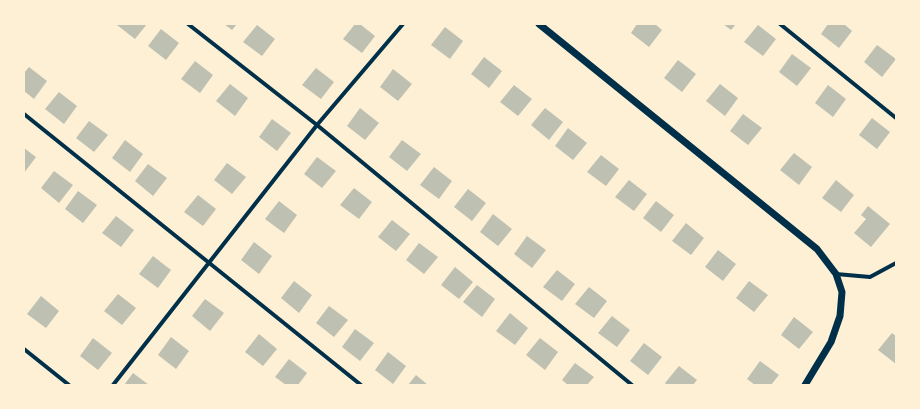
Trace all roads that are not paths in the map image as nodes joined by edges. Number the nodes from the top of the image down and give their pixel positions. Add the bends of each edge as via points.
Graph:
1 (188, 24) edge
2 (402, 24) edge
3 (539, 24) edge
4 (780, 24) edge
5 (24, 114) edge
6 (896, 118) edge
7 (317, 125) junction
8 (209, 263) junction
9 (896, 263) edge
10 (836, 274) junction
11 (24, 349) edge
12 (68, 385) edge
13 (113, 385) edge
14 (361, 385) edge
15 (632, 385) edge
16 (805, 385) edge

1 - 7 street
2 - 7 street
3 - 10 street via 817,249
4 - 6 street
5 - 8 street
7 - 8 street
7 - 15 street
8 - 13 street
8 - 14 street
9 - 10 street via 870,277
10 - 16 street via 842,292 840,316 831,342
11 - 12 street

